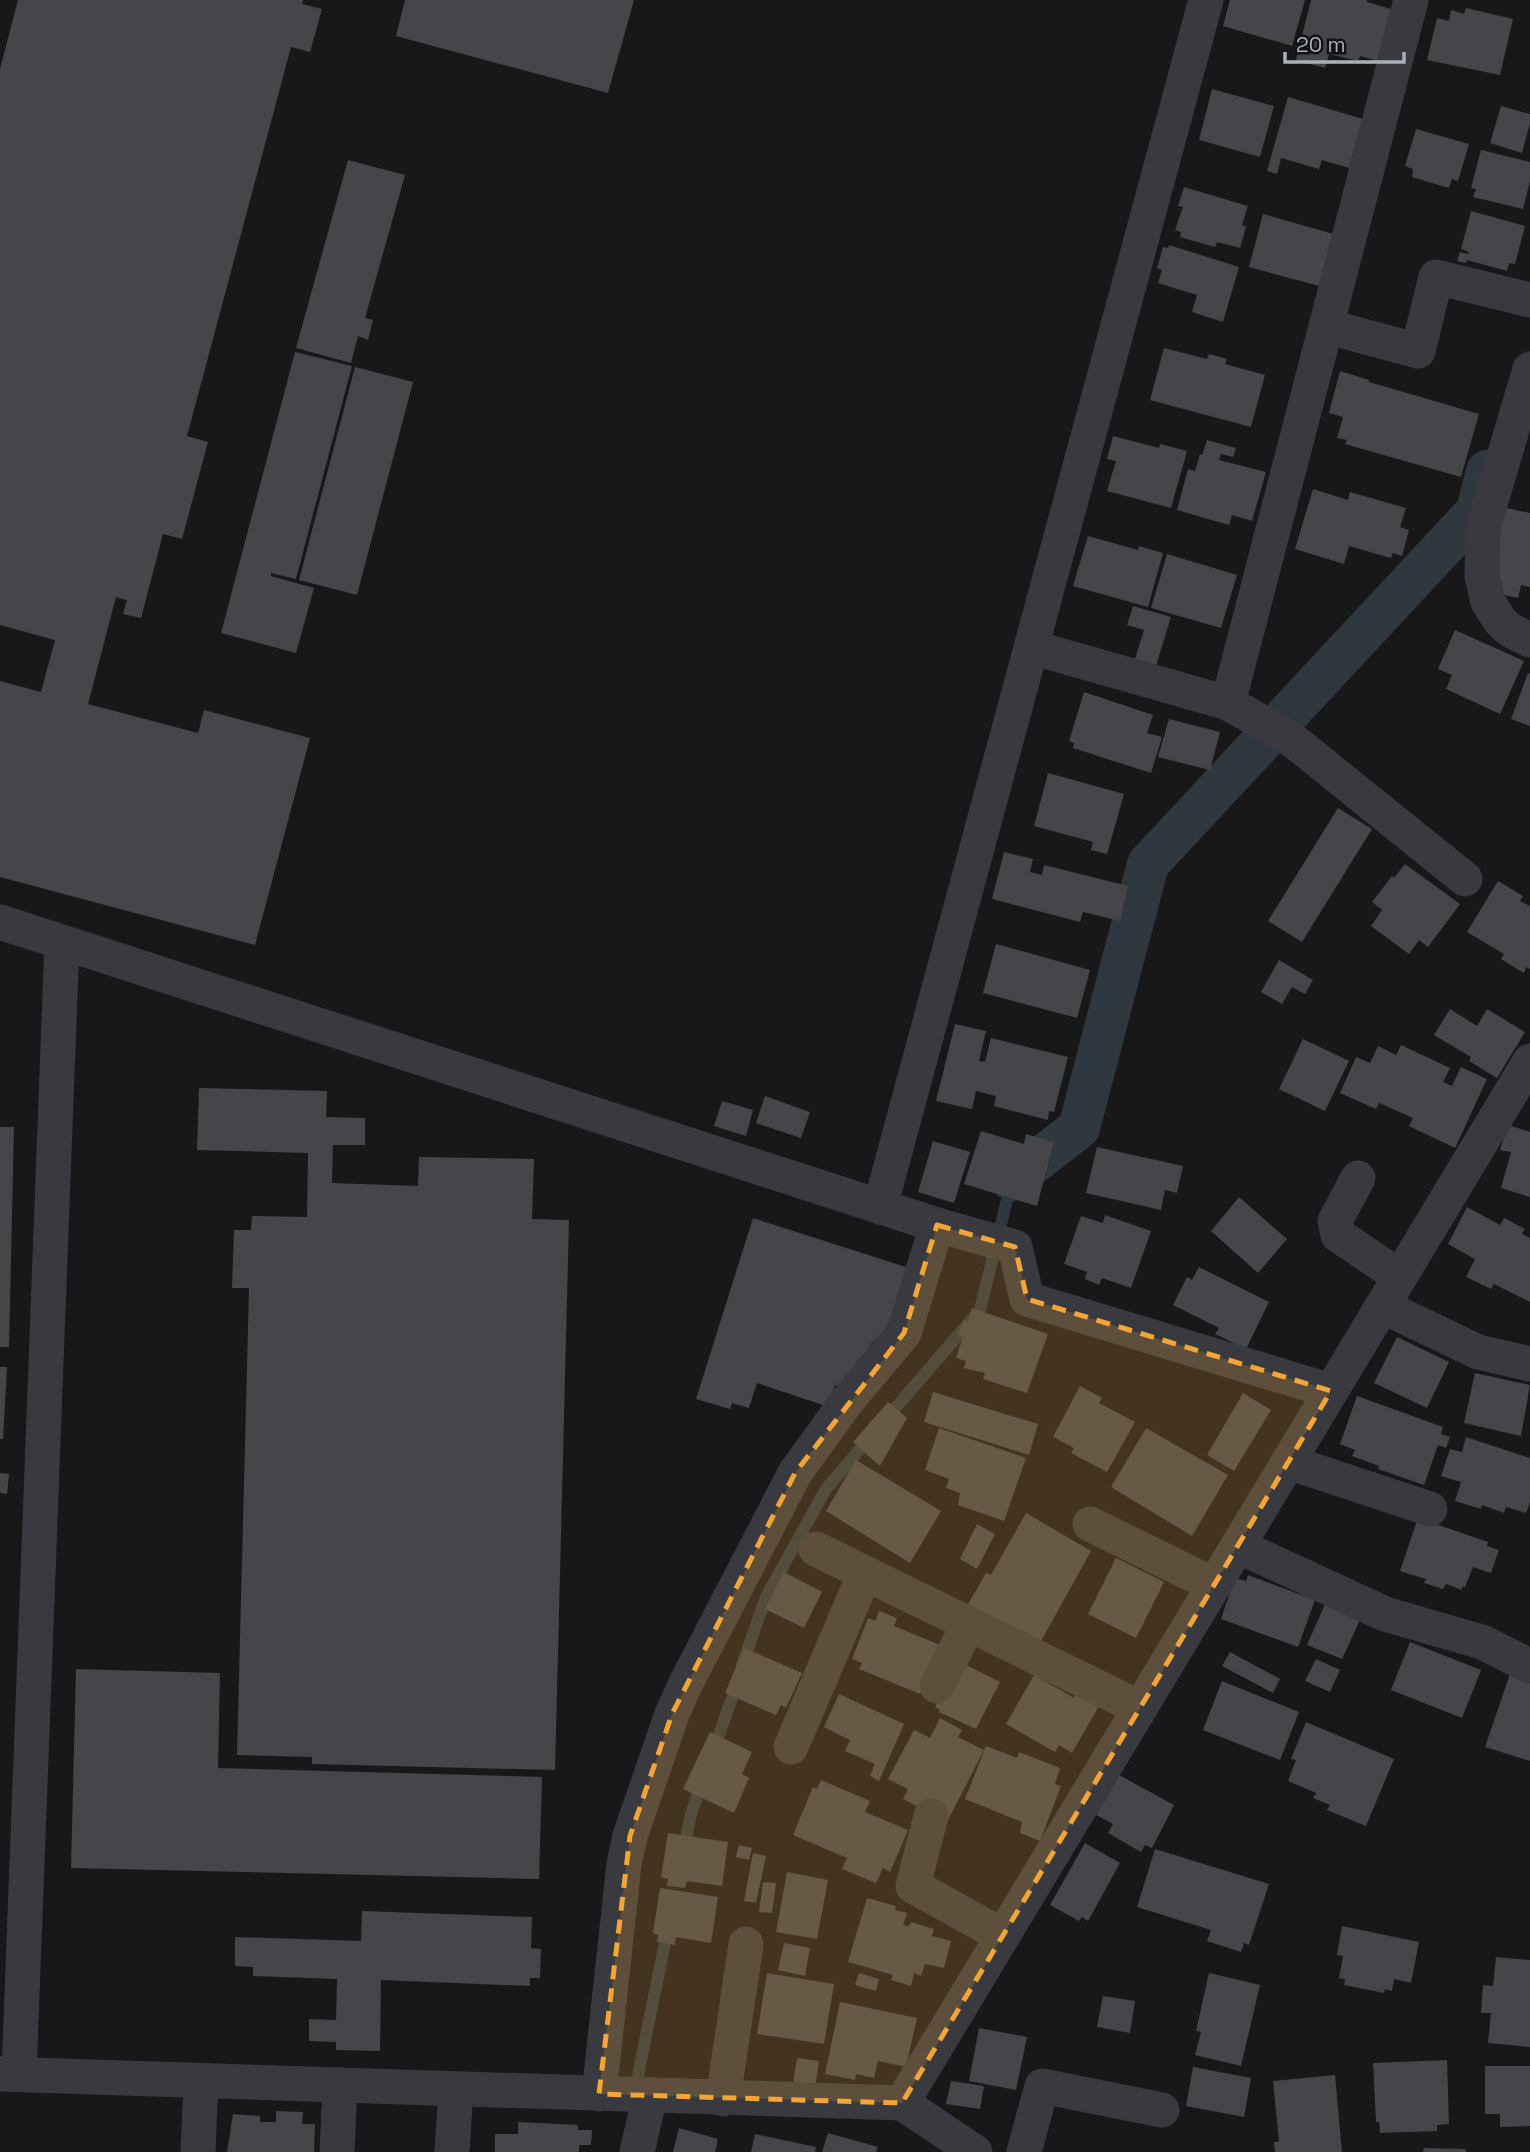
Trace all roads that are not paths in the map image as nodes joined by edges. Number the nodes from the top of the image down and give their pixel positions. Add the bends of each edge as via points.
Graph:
1 (1206, 0) edge
2 (1411, 0) edge
3 (1530, 300) edge
4 (1326, 326) junction
5 (1530, 369) edge
6 (1530, 640) edge
7 (1031, 647) junction
8 (1228, 703) junction
9 (1465, 879) dead end
10 (0, 922) edge
11 (62, 942) junction
12 (1530, 1061) edge
13 (1358, 1178) dead end
14 (880, 1207) junction
15 (937, 1225) junction
16 (1391, 1292) junction
17 (1530, 1364) edge
18 (1331, 1391) junction
19 (1288, 1462) junction
20 (1430, 1509) dead end
21 (1090, 1524) dead end
22 (1238, 1546) junction
23 (816, 1549) dead end
24 (865, 1573) junction
25 (1214, 1585) junction
26 (968, 1625) junction
27 (1530, 1666) edge
28 (937, 1686) dead end
29 (1140, 1708) junction
30 (791, 1747) dead end
31 (931, 1816) dead end
32 (1003, 1936) junction
33 (746, 1944) dead end
34 (10, 2074) edge
35 (201, 2081) junction
36 (340, 2085) junction
37 (456, 2089) junction
38 (599, 2094) junction
39 (650, 2096) junction
40 (723, 2099) junction
41 (902, 2103) junction
42 (1162, 2109) dead end
43 (198, 2152) edge
44 (337, 2152) edge
45 (452, 2152) edge
46 (637, 2152) edge
47 (975, 2152) edge
48 (1024, 2152) edge

1 - 7 street
2 - 4 street
3 - 4 street via 1436,277 1418,351
4 - 8 street
5 - 6 street via 1483,528 1482,576 1488,603 1501,622
7 - 8 street
7 - 14 street
8 - 9 street via 1290,738
10 - 11 street
11 - 14 street
11 - 34 street
12 - 16 street
13 - 16 street via 1335,1220 1338,1235
14 - 15 street
15 - 18 street via 1015,1247 1027,1299
15 - 38 street via 904,1333 795,1474 672,1714 624,1864
16 - 17 street via 1478,1352
16 - 18 street
18 - 19 street
19 - 20 street
19 - 22 street
21 - 25 street
22 - 25 street
22 - 27 street via 1385,1614 1482,1642
23 - 24 street
24 - 26 street
24 - 30 street
25 - 29 street
26 - 28 street
26 - 29 street
29 - 32 street
31 - 32 street via 913,1886
32 - 41 street
33 - 40 street
34 - 35 street
35 - 36 street
35 - 43 street
36 - 37 street
36 - 44 street
37 - 38 street
37 - 45 street
38 - 39 street
39 - 40 street
39 - 46 street
40 - 41 street
41 - 47 street
42 - 48 street via 1042,2086

